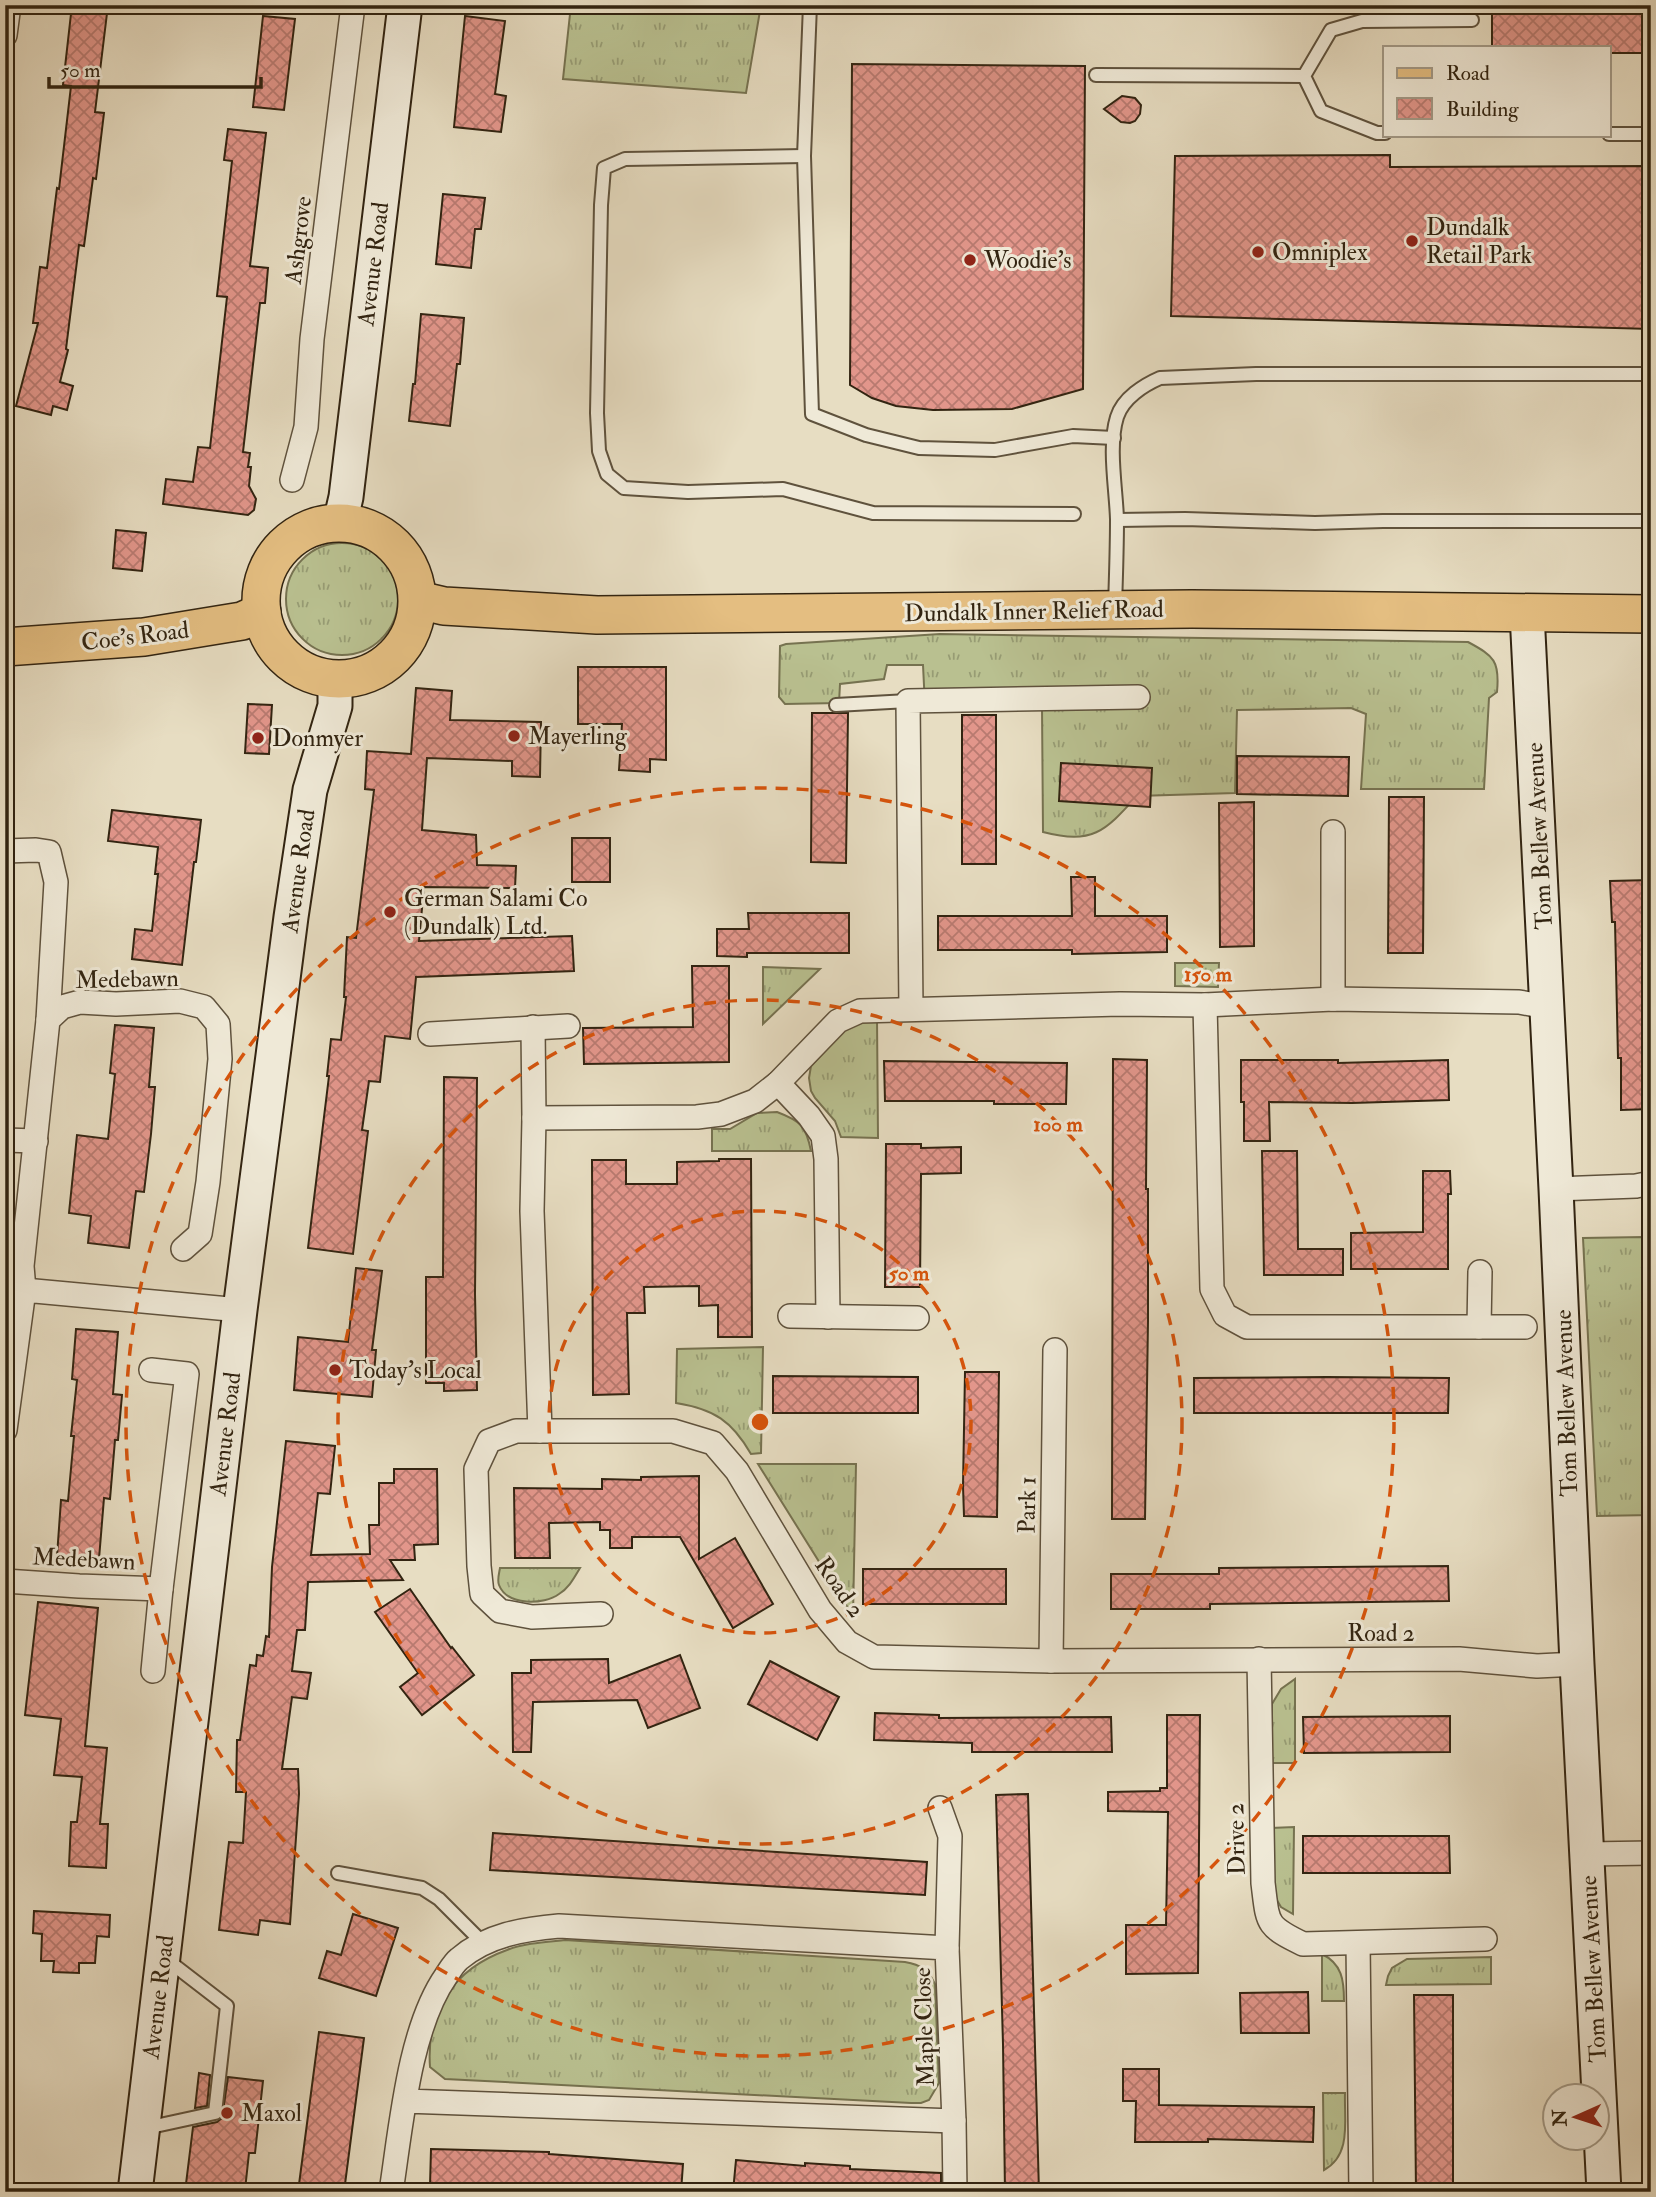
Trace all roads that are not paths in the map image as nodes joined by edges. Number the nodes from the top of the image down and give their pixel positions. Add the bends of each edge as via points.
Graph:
1 (9, 5) edge
2 (353, 5) edge
3 (405, 5) edge
4 (810, 5) edge
5 (1472, 20) dead end
6 (5, 35) edge
7 (1096, 75) dead end
8 (1304, 76) junction
9 (1383, 133) edge
10 (1610, 134) edge
11 (1651, 134) edge
12 (804, 156) junction
13 (1651, 374) edge
14 (1114, 438) junction
15 (292, 480) dead end
16 (1074, 514) dead end
17 (1117, 520) junction
18 (1651, 521) edge
19 (340, 523) junction
20 (418, 600) junction
21 (1115, 609) junction
22 (262, 612) junction
23 (1527, 613) junction
24 (1651, 614) edge
25 (5, 648) edge
26 (335, 679) junction
27 (1138, 697) dead end
28 (908, 701) junction
29 (836, 705) dead end
30 (1333, 832) dead end
31 (5, 851) edge
32 (1333, 999) junction
33 (1205, 1005) junction
34 (1547, 1007) junction
35 (911, 1009) junction
36 (48, 1020) junction
37 (568, 1026) dead end
38 (533, 1027) junction
39 (430, 1034) dead end
40 (778, 1083) junction
41 (534, 1118) junction
42 (5, 1140) edge
43 (36, 1141) junction
44 (1651, 1183) edge
45 (1556, 1189) junction
46 (183, 1249) dead end
47 (1480, 1272) dead end
48 (24, 1290) junction
49 (240, 1310) junction
50 (790, 1316) dead end
51 (828, 1317) junction
52 (916, 1318) dead end
53 (1479, 1327) junction
54 (1525, 1327) dead end
55 (1055, 1350) dead end
56 (151, 1370) dead end
57 (5, 1430) edge
58 (540, 1431) junction
59 (5, 1581) edge
60 (161, 1589) junction
61 (601, 1614) dead end
62 (1259, 1659) junction
63 (1051, 1661) junction
64 (1577, 1664) junction
65 (153, 1671) dead end
66 (940, 1808) dead end
67 (1651, 1853) edge
68 (1588, 1854) junction
69 (338, 1873) dead end
70 (1485, 1939) dead end
71 (483, 1943) junction
72 (1358, 1943) junction
73 (947, 1948) junction
74 (163, 1957) junction
75 (405, 2102) junction
76 (954, 2121) junction
77 (142, 2129) junction
78 (135, 2192) edge
79 (391, 2192) edge
80 (955, 2192) edge
81 (1361, 2192) edge
82 (1604, 2192) edge

1 - 6 street
2 - 15 street, Ashgrove via 312,339 306,427
3 - 19 main road, Avenue Road
4 - 12 lane
5 - 8 lane via 1362,21 1331,30
7 - 8 lane
8 - 9 lane via 1321,111
10 - 11 lane
12 - 14 lane via 812,414 866,435 919,448 995,450 1073,436
12 - 16 lane via 625,159 604,168 597,413 599,451 607,474 624,488 688,492 783,489 873,513
13 - 14 lane via 1160,377 1132,395 1118,414
14 - 17 lane
17 - 18 lane
17 - 21 lane
19 - 20 main road via 386,537 413,576
19 - 22 main road via 297,535 281,550 268,568
20 - 21 main road, Dundalk Inner Relief Road via 444,607 597,615
20 - 26 main road via 414,625 402,648 384,666 360,677
21 - 23 main road, Dundalk Inner Relief Road
22 - 25 main road, Coe's Road via 242,621 144,638
22 - 26 main road via 279,651 295,666
23 - 24 main road, Dundalk Inner Relief Road
23 - 34 main road, Tom Bellew Avenue
26 - 49 main road, Avenue Road via 335,706 310,790
27 - 28 street
28 - 29 lane
28 - 35 street
30 - 32 street
31 - 36 street via 49,852 56,881
32 - 33 street
32 - 34 street via 1519,1002
33 - 35 street
33 - 53 street via 1212,1289 1225,1315 1247,1327
34 - 45 main road, Tom Bellew Avenue
35 - 40 street via 860,1011 838,1021
36 - 43 street
36 - 46 street, Medebawn via 62,1007 80,1002 180,1001 204,1007 218,1024 220,1059 200,1234
37 - 38 street
38 - 39 street
38 - 41 street
40 - 41 street via 755,1101 721,1114
40 - 51 street via 823,1136
41 - 58 street via 532,1211
42 - 43 street
43 - 48 street via 22,1266
44 - 45 street
45 - 64 main road, Tom Bellew Avenue
47 - 53 street
48 - 49 street
48 - 57 street
49 - 74 main road, Avenue Road
50 - 51 street
51 - 52 street
53 - 54 street
55 - 63 street, Park 1
56 - 60 street, Medebawn via 187,1374
58 - 61 street, Road 2 via 516,1432 489,1441 476,1469 482,1594 500,1611 532,1617
58 - 63 street, Road 2 via 673,1431 713,1443 737,1471 820,1610 847,1643 874,1657
59 - 60 street, Medebawn
60 - 65 street, Medebawn
62 - 63 street, Road 2
62 - 64 street, Road 2
62 - 72 street, Drive 2 via 1267,1918 1280,1933 1303,1944
64 - 68 main road, Tom Bellew Avenue
66 - 73 street via 950,1836
67 - 68 street
68 - 82 main road, Tom Bellew Avenue
69 - 71 lane via 422,1888
70 - 72 street, Drive 2
71 - 73 street, Maple Close via 559,1926
71 - 75 street, Maple Close via 458,1960 432,2000
72 - 81 street
73 - 76 street, Maple Close
74 - 77 main road, Avenue Road
74 - 77 lane via 227,2006 215,2113
75 - 76 street, Maple Close
75 - 79 street, Maple Close
76 - 80 street
77 - 78 main road, Avenue Road

